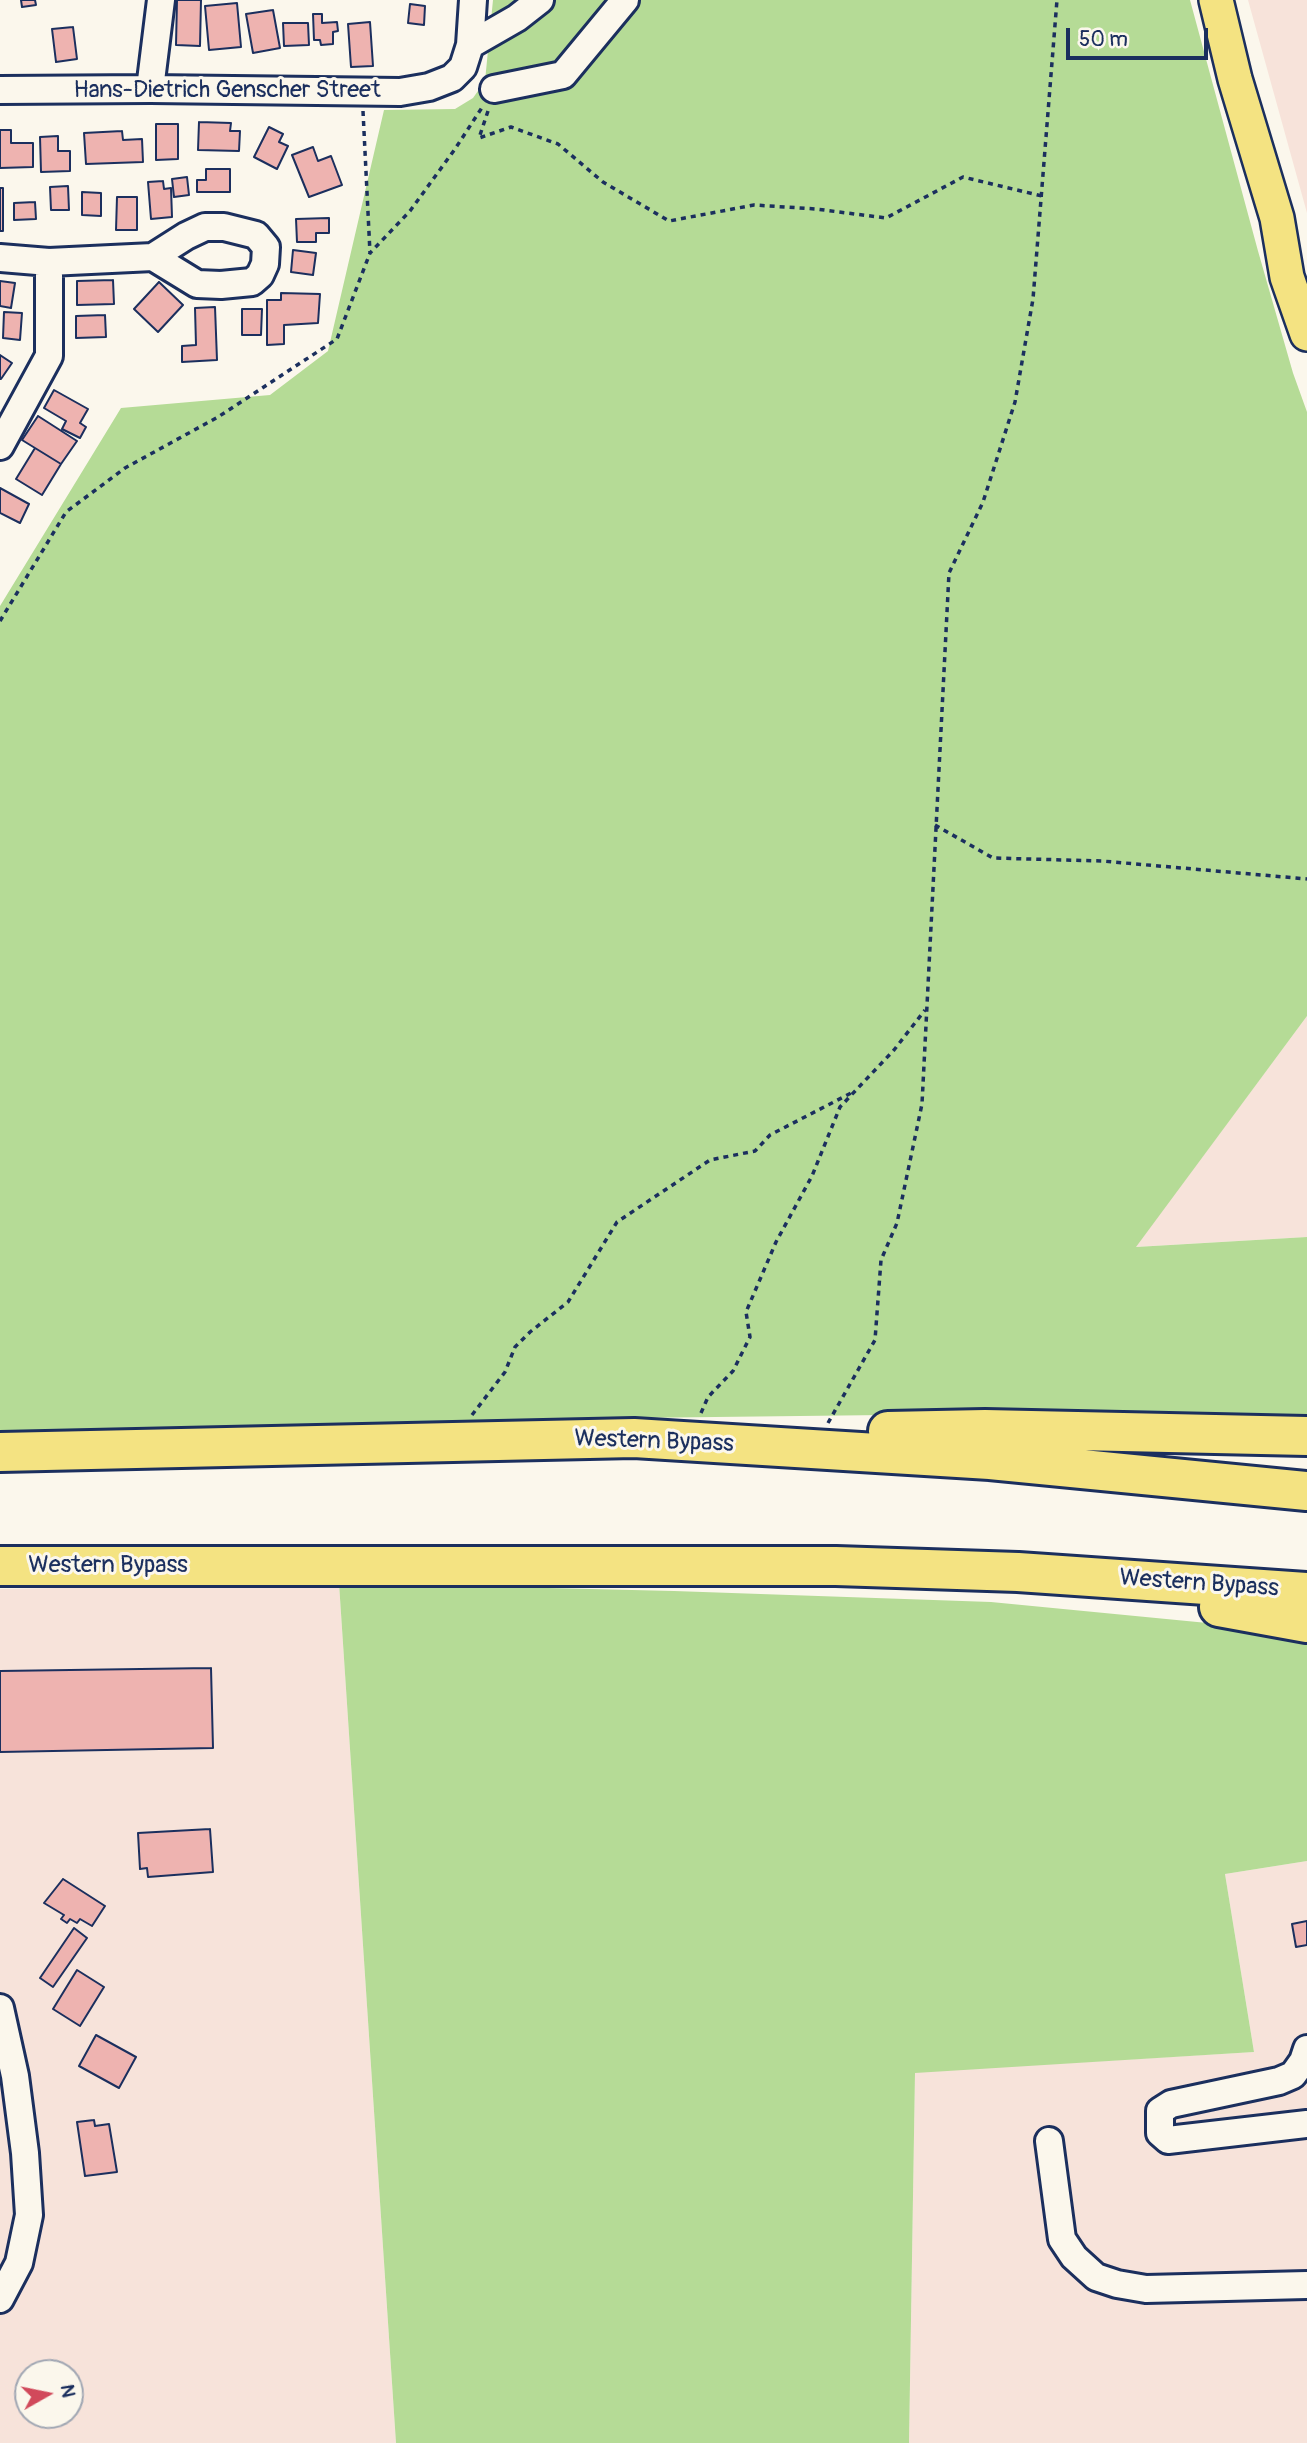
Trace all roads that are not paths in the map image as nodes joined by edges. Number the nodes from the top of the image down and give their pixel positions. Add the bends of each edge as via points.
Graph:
1 (160, 0) edge
2 (473, 0) edge
3 (540, 0) edge
4 (625, 0) edge
5 (1216, 0) edge
6 (470, 45) junction
7 (150, 89) junction
8 (494, 89) road end
9 (0, 90) edge
10 (1277, 218) junction
11 (153, 257) dead end
12 (0, 258) edge
13 (49, 262) junction
14 (1307, 271) edge
15 (1307, 334) edge
16 (0, 446) edge
17 (1307, 1436) edge
18 (634, 1438) junction
19 (0, 1452) edge
20 (1307, 1491) edge
21 (0, 1566) edge
22 (1018, 1572) junction
23 (1307, 1592) edge
24 (1307, 1623) edge
25 (0, 2008) edge
26 (1307, 2049) edge
27 (1307, 2124) edge
28 (1049, 2141) dead end
29 (1307, 2286) edge
30 (0, 2299) edge

1 - 7 street
2 - 6 street
3 - 6 street
4 - 8 street via 563,75
5 - 10 main road
6 - 7 street, Hans-Dietrich Genscher Street via 463,67 452,78 400,92
7 - 9 street, Hans-Dietrich Genscher Street
10 - 14 main road
10 - 15 main road via 1287,277
11 - 13 street
12 - 13 street
13 - 16 street via 49,356
17 - 18 highway via 985,1429
18 - 19 highway, Western Bypass
18 - 20 highway, Western Bypass via 990,1460
21 - 22 highway, Western Bypass via 836,1566
22 - 23 highway, Western Bypass
22 - 24 highway
25 - 30 street via 15,2076 29,2215 19,2263
26 - 27 street via 1293,2075 1171,2104 1160,2111 1160,2133 1168,2140
28 - 29 street via 1062,2239 1096,2277 1146,2289

